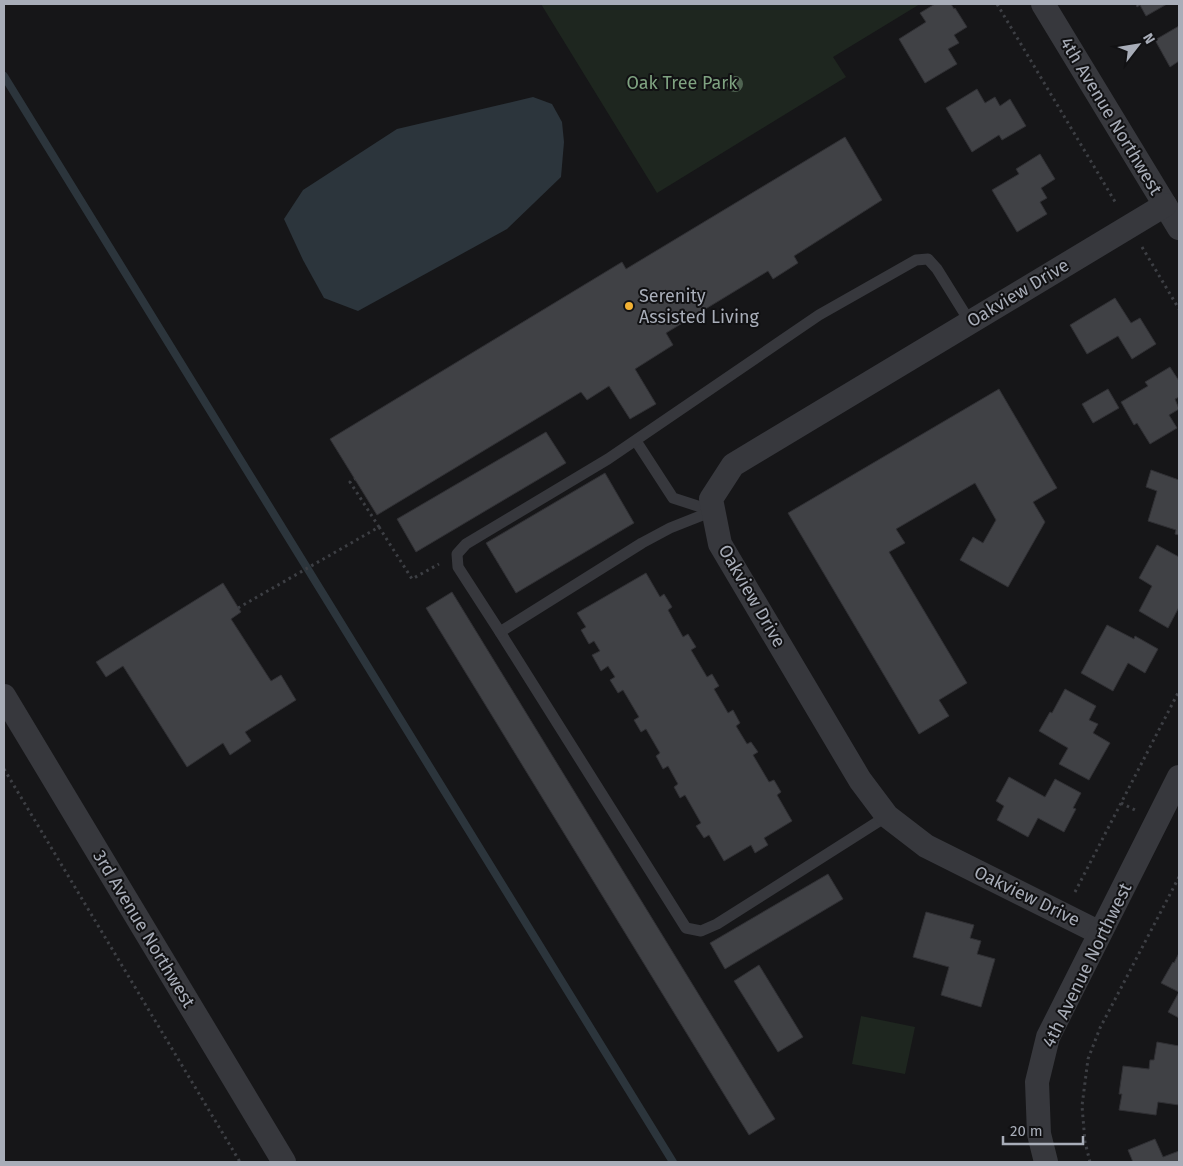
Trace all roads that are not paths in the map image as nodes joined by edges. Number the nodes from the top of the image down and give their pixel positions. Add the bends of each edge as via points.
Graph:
1 (1043, 4) edge
2 (1165, 205) junction
3 (1179, 228) edge
4 (970, 322) junction
5 (636, 440) junction
6 (713, 511) junction
7 (500, 632) junction
8 (4, 696) edge
9 (1178, 781) edge
10 (887, 816) junction
11 (1100, 933) junction
12 (284, 1162) edge
13 (1046, 1162) edge

1 - 2 street, 4th Avenue Northwest
2 - 3 street, 4th Avenue Northwest
2 - 4 street, Oakview Drive
4 - 5 lane via 937,269 928,259 916,260 819,315
4 - 6 street, Oakview Drive via 733,465 711,500
5 - 6 lane via 673,498
5 - 7 lane via 466,544 457,554 458,567
6 - 7 lane via 642,542
6 - 10 street, Oakview Drive via 720,544 860,780
7 - 10 lane via 686,928 701,931 717,924
8 - 12 street, 3rd Avenue Northwest
9 - 11 street, 4th Avenue Northwest
10 - 11 street, Oakview Drive via 926,846
11 - 13 street, 4th Avenue Northwest via 1048,1037 1037,1082 1039,1134

